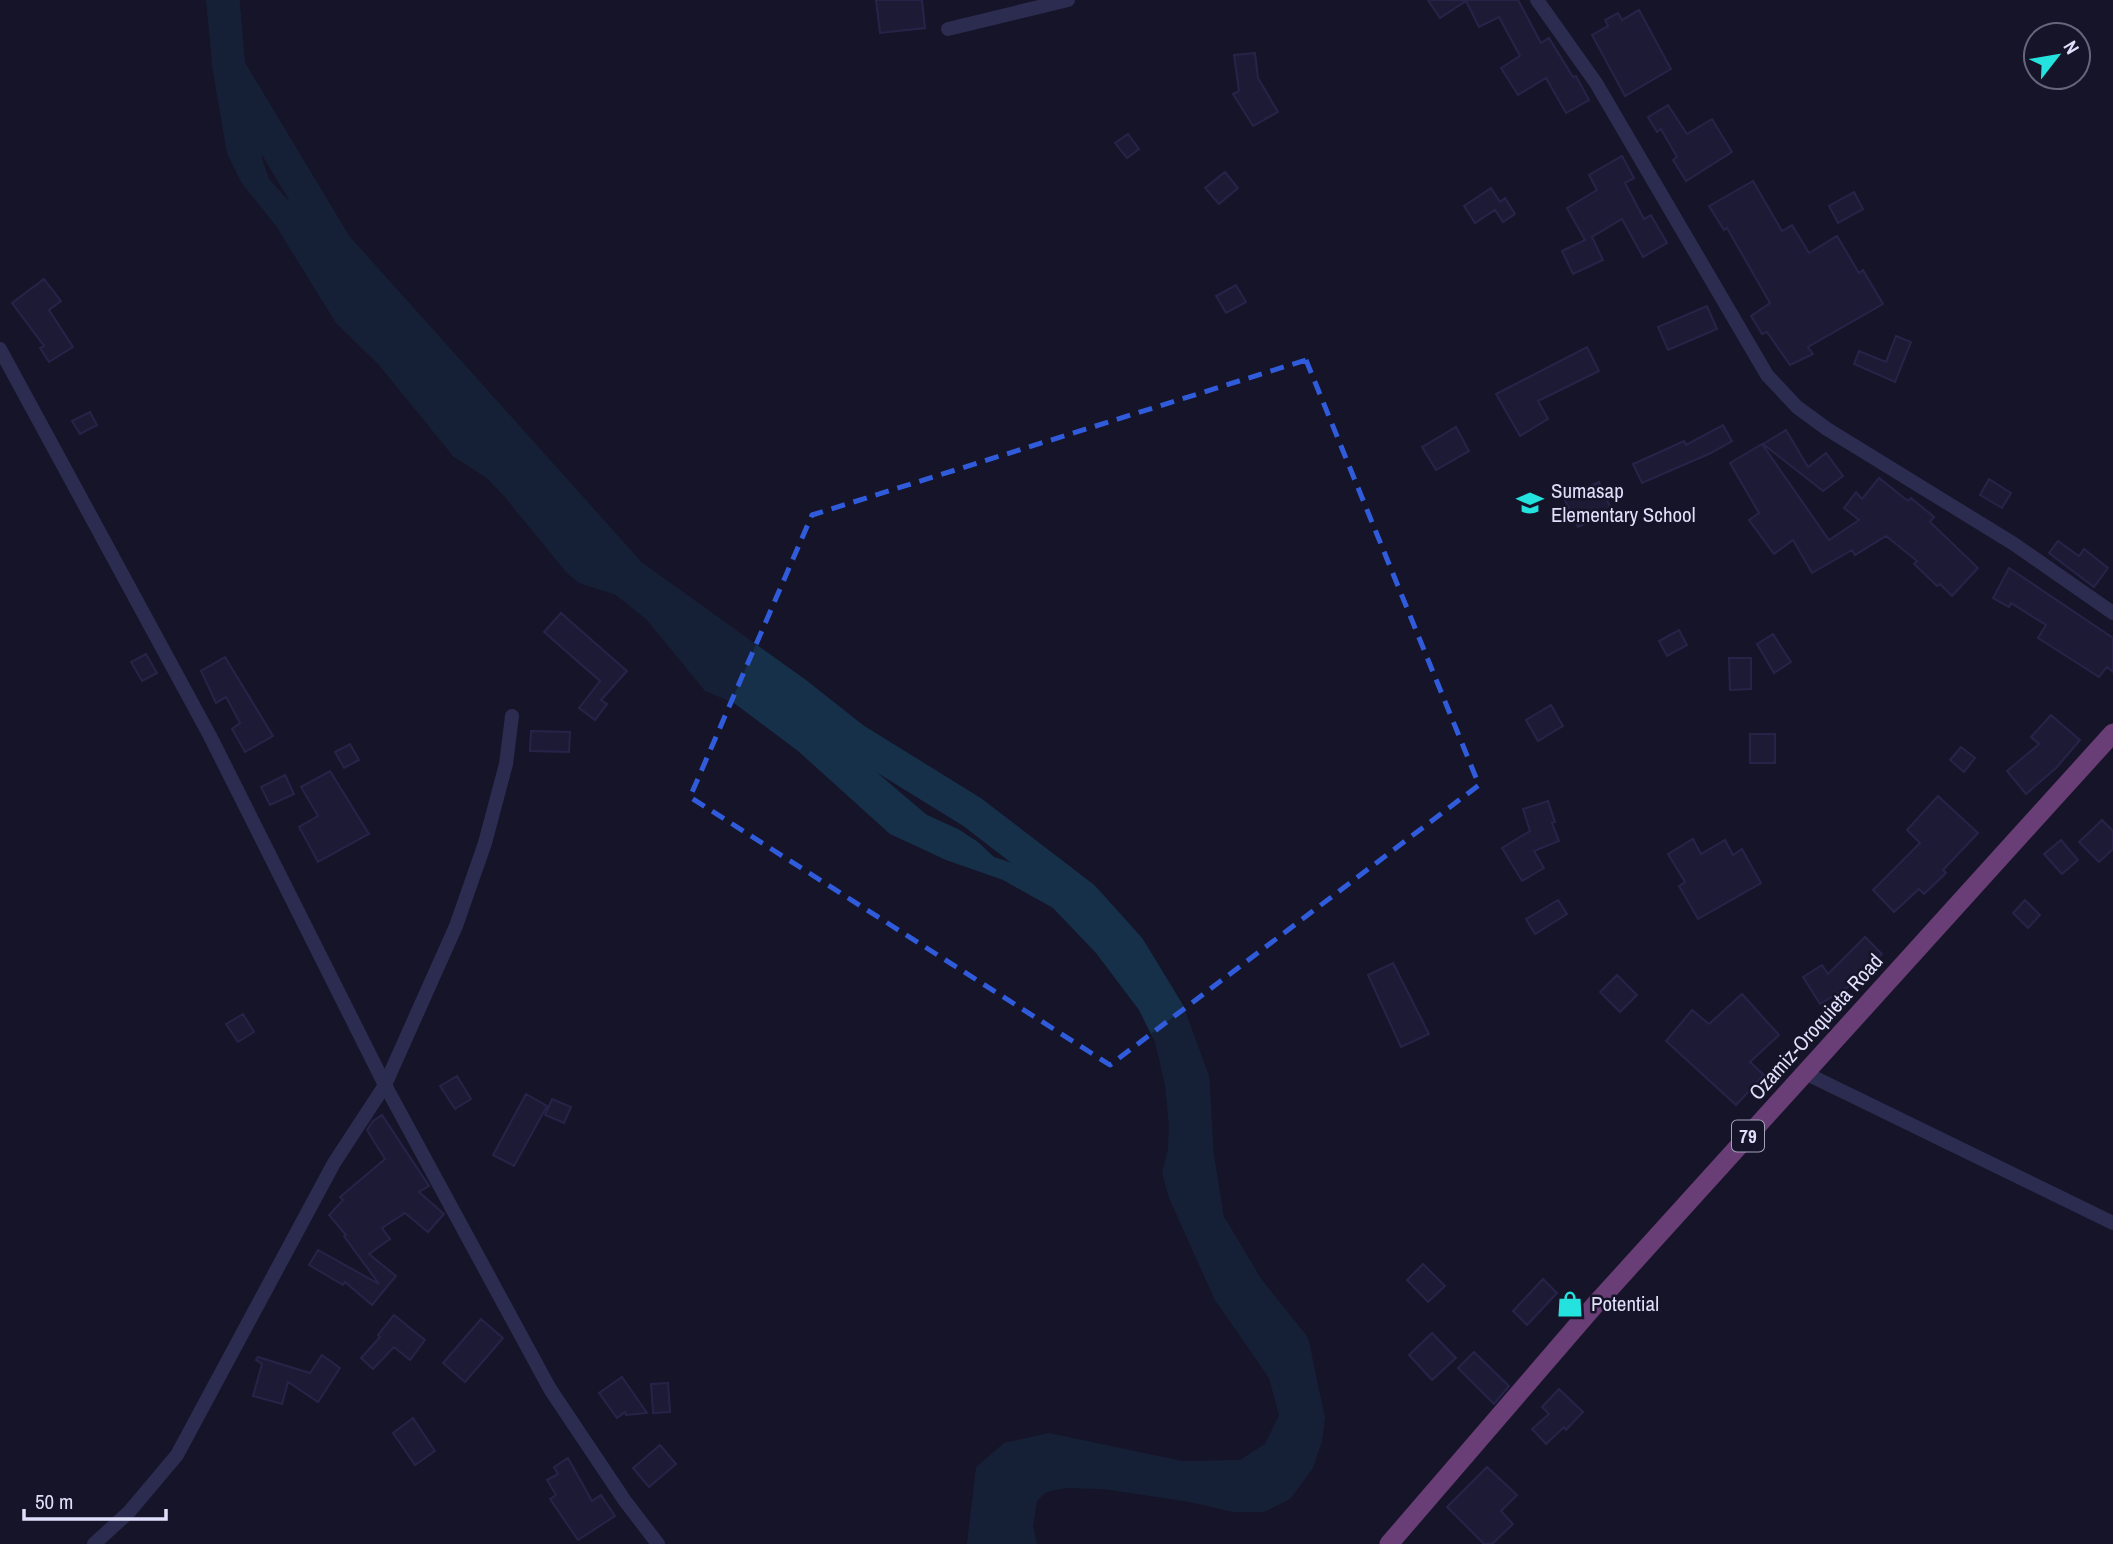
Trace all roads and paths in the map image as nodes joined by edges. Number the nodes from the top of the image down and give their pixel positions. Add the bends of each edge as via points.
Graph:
1 (1068, 0) edge
2 (1537, 0) edge
3 (948, 29) dead end
4 (0, 349) edge
5 (2113, 613) edge
6 (512, 716) dead end
7 (2113, 733) edge
8 (1805, 1073) junction
9 (385, 1085) junction
10 (2113, 1223) edge
11 (94, 1544) edge
12 (659, 1544) edge
13 (1389, 1544) edge

1 - 3 street
2 - 5 street via 1596,83 1767,375 1797,407 2014,544
4 - 9 street via 210,736
6 - 9 street via 506,764 485,843 456,926
7 - 8 highway, Ozamiz-Oroquieta Road / 79
8 - 10 street
8 - 13 highway, Ozamiz-Oroquieta Road / 79 via 1594,1306
9 - 11 street via 334,1163 177,1455 129,1512
9 - 12 street via 550,1389

